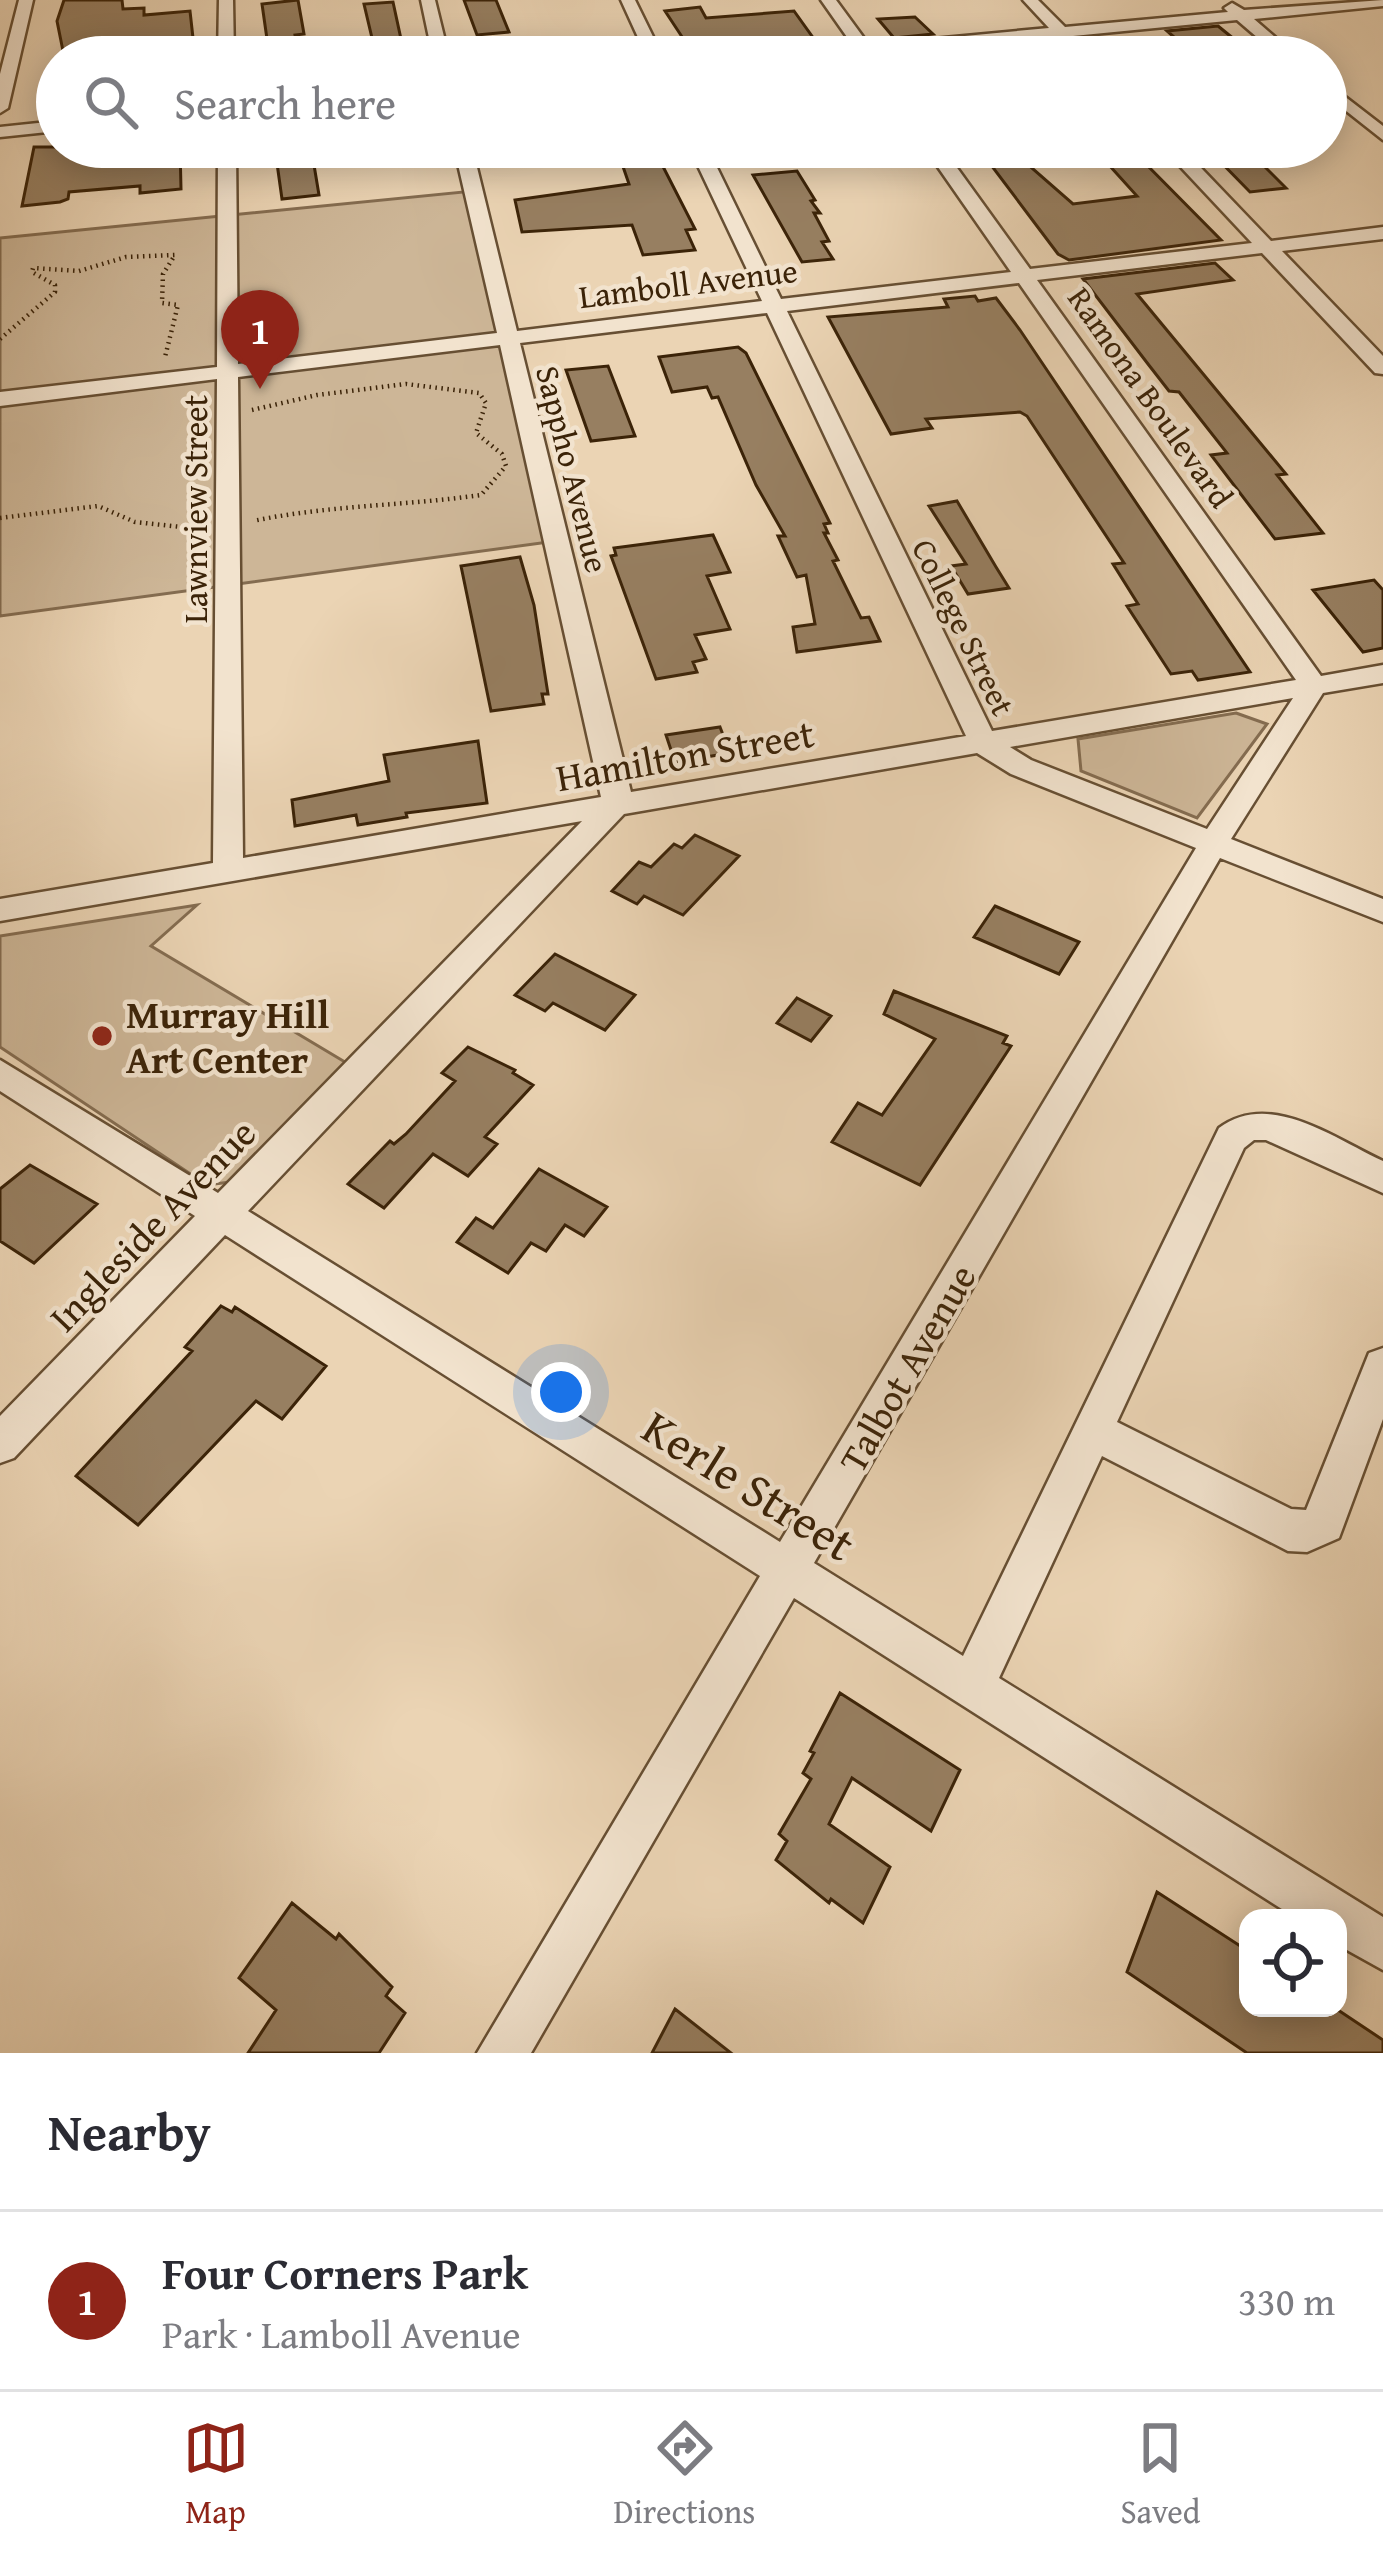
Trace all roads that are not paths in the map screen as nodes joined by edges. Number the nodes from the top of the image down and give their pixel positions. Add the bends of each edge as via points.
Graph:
1 (26, 0) edge
2 (226, 0) edge
3 (428, 0) edge
4 (628, 0) edge
5 (828, 0) edge
6 (1030, 0) edge
7 (1223, 0) edge
8 (1383, 2) edge
9 (1241, 15) junction
10 (1060, 32) junction
11 (226, 36) edge
12 (437, 36) edge
13 (646, 36) edge
14 (853, 36) edge
15 (1025, 36) edge
16 (1064, 36) edge
17 (1266, 36) edge
18 (1347, 105) edge
19 (0, 108) edge
20 (36, 128) edge
21 (0, 132) edge
22 (1383, 135) edge
23 (227, 168) edge
24 (468, 168) edge
25 (708, 168) edge
26 (948, 168) edge
27 (1191, 168) edge
28 (1383, 232) edge
29 (1267, 246) junction
30 (1025, 276) junction
31 (774, 306) junction
32 (508, 338) junction
33 (1383, 368) edge
34 (228, 372) junction
35 (0, 399) edge
36 (1383, 674) edge
37 (1314, 686) junction
38 (984, 744) junction
39 (614, 806) junction
40 (1213, 844) junction
41 (229, 872) junction
42 (0, 910) edge
43 (1383, 910) edge
44 (0, 1074) edge
45 (1383, 1178) edge
46 (220, 1215) junction
47 (1383, 1366) edge
48 (1092, 1430) junction
49 (0, 1444) edge
50 (790, 1570) junction
51 (972, 1686) junction
52 (1383, 1945) edge
53 (517, 2047) edge

1 - 19 street
2 - 11 street
3 - 12 street
4 - 13 street
5 - 14 street
6 - 10 street
7 - 9 street
8 - 9 street
9 - 10 street
9 - 17 street
10 - 15 street
10 - 16 street
18 - 22 street
20 - 21 street
23 - 34 street, Lawnview Street
24 - 32 street, Sappho Avenue
25 - 31 street, College Street
26 - 30 street, Ramona Boulevard
27 - 29 street
28 - 29 street, Lamboll Avenue
29 - 30 street, Lamboll Avenue
29 - 33 street
30 - 31 street, Lamboll Avenue
30 - 37 street, Ramona Boulevard
31 - 32 street, Lamboll Avenue
31 - 38 street, College Street
32 - 34 street, Lamboll Avenue
32 - 39 street, Sappho Avenue via 617,790
34 - 35 street, Lamboll Avenue
34 - 41 street, Lawnview Street
36 - 37 street, Hamilton Street
37 - 38 street, Hamilton Street
37 - 40 street, Talbot Avenue
38 - 39 street, Hamilton Street
38 - 40 street, College Street via 1021,767
39 - 41 street, Hamilton Street
39 - 46 street, Ingleside Avenue
40 - 43 street, College Street
40 - 50 street, Talbot Avenue
41 - 42 street, Hamilton Street
44 - 46 street, Kerle Street
45 - 48 street via 1269,1125 1247,1126 1231,1138
46 - 49 street, Ingleside Avenue
46 - 50 street, Kerle Street
47 - 48 street via 1324,1523 1307,1532 1288,1530
48 - 51 street
50 - 51 street, Kerle Street
50 - 53 street, Talbot Avenue
51 - 52 street, Kerle Street

